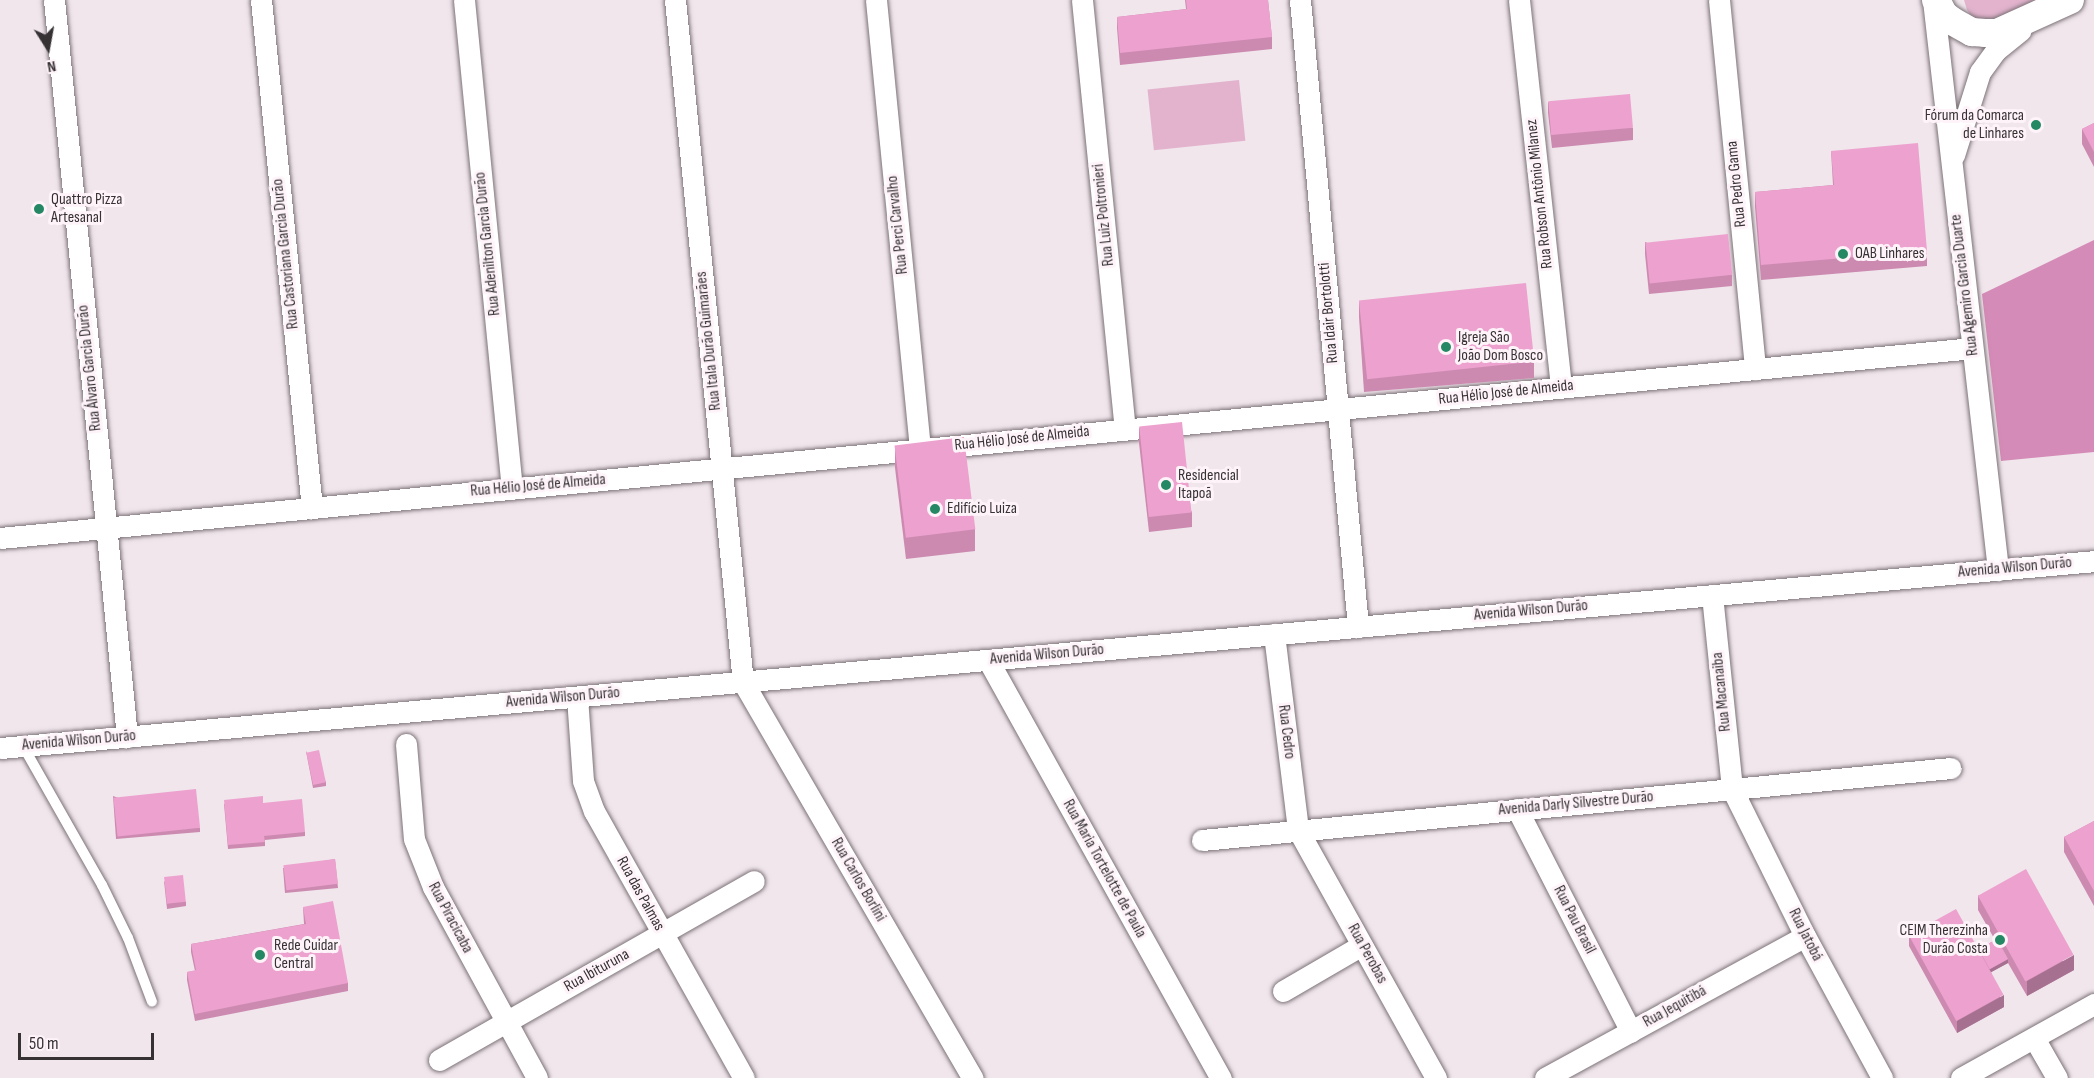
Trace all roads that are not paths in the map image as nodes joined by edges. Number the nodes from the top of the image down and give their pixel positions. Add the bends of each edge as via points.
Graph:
1 (54, 0) edge
2 (261, 0) edge
3 (464, 0) edge
4 (675, 0) edge
5 (876, 0) edge
6 (1082, 0) edge
7 (1300, 0) edge
8 (1519, 0) edge
9 (1719, 0) edge
10 (1935, 0) edge
11 (2070, 0) edge
12 (2038, 15) junction
13 (1951, 164) junction
14 (1972, 348) junction
15 (1755, 369) junction
16 (1561, 387) junction
17 (1338, 409) junction
18 (1125, 429) junction
19 (920, 449) junction
20 (722, 468) junction
21 (512, 489) junction
22 (312, 508) junction
23 (106, 528) junction
24 (0, 538) edge
25 (2094, 561) edge
26 (1998, 570) junction
27 (1712, 595) junction
28 (1358, 627) junction
29 (1274, 634) junction
30 (988, 660) junction
31 (743, 682) junction
32 (577, 697) junction
33 (127, 737) junction
34 (406, 744) dead end
35 (23, 746) junction
36 (0, 748) edge
37 (1951, 768) dead end
38 (1732, 789) junction
39 (1516, 809) junction
40 (1298, 830) junction
41 (1202, 840) dead end
42 (754, 881) dead end
43 (662, 934) junction
44 (1805, 936) junction
45 (1362, 945) junction
46 (1283, 991) dead end
47 (152, 1002) dead end
48 (2094, 1004) edge
49 (506, 1022) junction
50 (1631, 1032) junction
51 (2034, 1038) junction
52 (439, 1060) dead end
53 (537, 1078) edge
54 (744, 1078) edge
55 (973, 1078) edge
56 (1221, 1078) edge
57 (1436, 1078) edge
58 (1545, 1078) edge
59 (1882, 1078) edge
60 (1961, 1078) edge
61 (2057, 1078) edge

1 - 23 street, Rua Álvaro Garcia Durão
2 - 22 street, Rua Castoriana Garcia Durão
3 - 21 street, Rua Adenilton Garcia Durão
4 - 20 street, Rua Itala Durão Guimarães
5 - 19 street, Rua Perci Carvalho
6 - 18 street, Rua Luiz Poltronieri
7 - 17 street, Rua Idair Bortolotti
8 - 16 street, Rua Robson Antônio Milanez
9 - 15 street, Rua Pedro Gama
10 - 12 main road via 1944,15 1972,32 1997,33
10 - 13 street, Rua Agemiro Garcia Duarte
11 - 12 main road
12 - 13 street via 1995,51 1980,72
13 - 14 street, Rua Agemiro Garcia Duarte
14 - 15 street, Rua Hélio José de Almeida
14 - 26 street, Rua Agemiro Garcia Duarte
15 - 16 street, Rua Hélio José de Almeida
16 - 17 street, Rua Hélio José de Almeida
17 - 18 street, Rua Hélio José de Almeida
17 - 28 street, Rua Idair Bortolotti
18 - 19 street, Rua Hélio José de Almeida
19 - 20 street, Rua Hélio José de Almeida
20 - 21 street, Rua Hélio José de Almeida
20 - 31 street, Rua Itala Durão Guimarães
21 - 22 street, Rua Hélio José de Almeida
22 - 23 street, Rua Hélio José de Almeida
23 - 24 street, Rua Hélio José de Almeida
23 - 33 street, Rua Álvaro Garcia Durão
25 - 26 street, Avenida Wilson Durão
26 - 27 street, Avenida Wilson Durão
27 - 28 street, Avenida Wilson Durão
27 - 38 street, Rua Macanaiba
28 - 29 street, Avenida Wilson Durão
29 - 30 street, Avenida Wilson Durão
29 - 40 street, Rua Cedro
30 - 31 street, Avenida Wilson Durão
30 - 56 street, Rua Maria Tortelotte de Paula
31 - 32 street, Avenida Wilson Durão
31 - 55 street, Rua Carlos Borlini
32 - 33 street, Avenida Wilson Durão
32 - 43 street, Rua das Palmas via 583,781 594,811
33 - 35 street, Avenida Wilson Durão
34 - 49 street, Rua Piracicaba via 414,839 433,887
35 - 36 street, Avenida Wilson Durão
35 - 47 lane via 102,885 128,938
37 - 38 street, Avenida Darly Silvestre Durão
38 - 39 street, Avenida Darly Silvestre Durão
38 - 44 street, Rua Jatobá
39 - 40 street, Avenida Darly Silvestre Durão
39 - 50 street, Rua Pau Brasil
40 - 41 street, Avenida Darly Silvestre Durão
40 - 45 street, Rua Perobas
42 - 43 street, Rua Ibituruna
43 - 49 street, Rua Ibituruna
43 - 54 street, Rua das Palmas
44 - 50 street, Rua Jequitibá
44 - 59 street, Rua Jatobá
45 - 46 street
45 - 57 street, Rua Perobas
48 - 51 street
49 - 52 street, Rua Ibituruna
49 - 53 street, Rua Piracicaba
50 - 58 street, Rua Jequitibá
51 - 60 street
51 - 61 street

